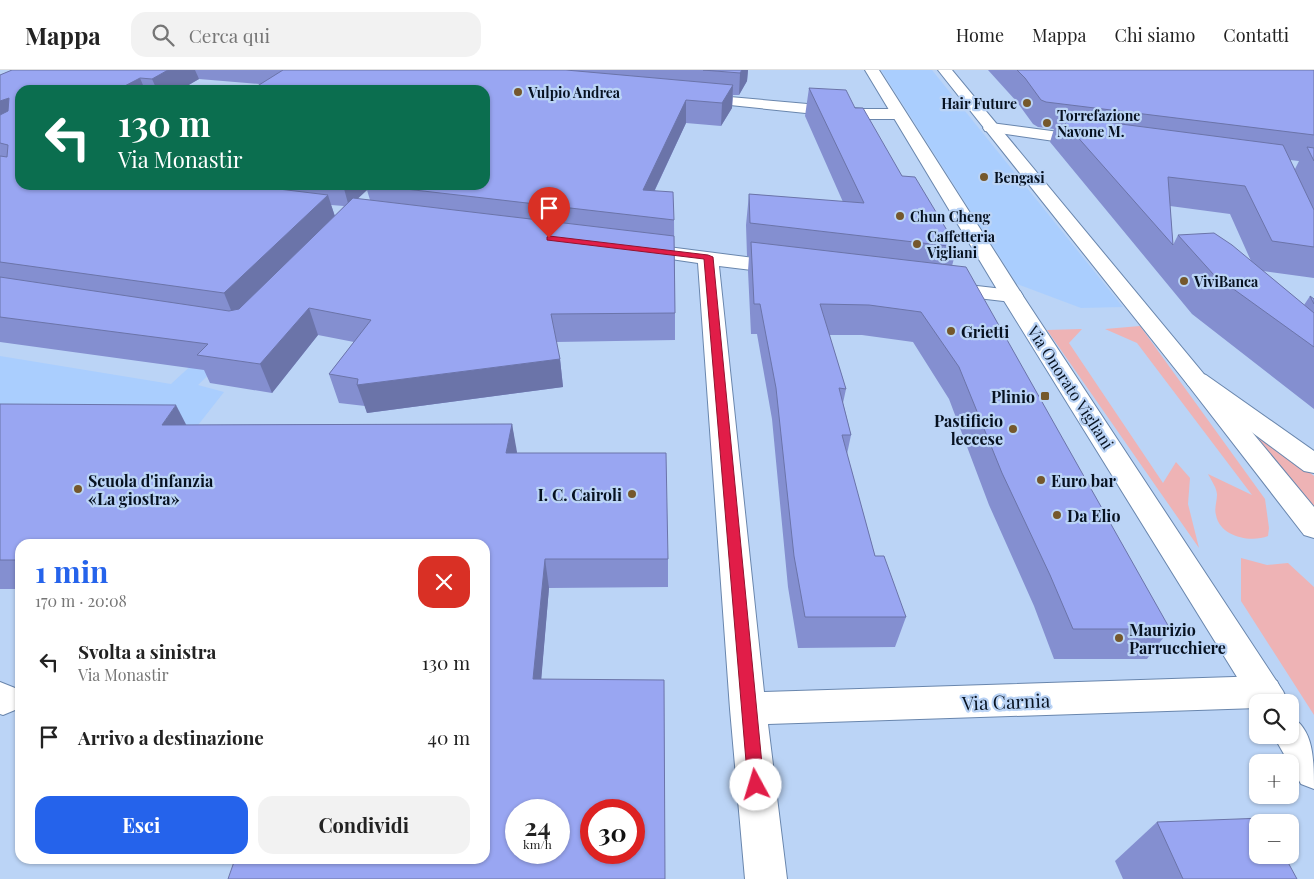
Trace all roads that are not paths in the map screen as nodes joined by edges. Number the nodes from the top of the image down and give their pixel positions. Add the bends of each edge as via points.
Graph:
1 (872, 70) edge
2 (945, 70) edge
3 (678, 96) edge
4 (898, 114) junction
5 (991, 128) junction
6 (1106, 143) edge
7 (622, 247) edge
8 (708, 257) junction
9 (802, 270) edge
10 (919, 285) edge
11 (1012, 296) junction
12 (1197, 380) junction
13 (1314, 464) edge
14 (1314, 528) edge
15 (1266, 694) edge
16 (1249, 697) edge
17 (748, 709) junction
18 (1297, 744) edge
19 (1314, 771) edge
20 (766, 879) edge

1 - 4 main road, Via Onorato Vigliani
2 - 5 main road
3 - 4 main road via 864,114
4 - 11 main road, Via Onorato Vigliani
5 - 6 main road
5 - 12 main road
7 - 8 main road
8 - 9 main road
8 - 17 main road
10 - 11 main road
11 - 15 main road, Via Onorato Vigliani
12 - 13 main road
12 - 14 main road
16 - 17 main road, Via Carnia
17 - 20 main road
18 - 19 main road

